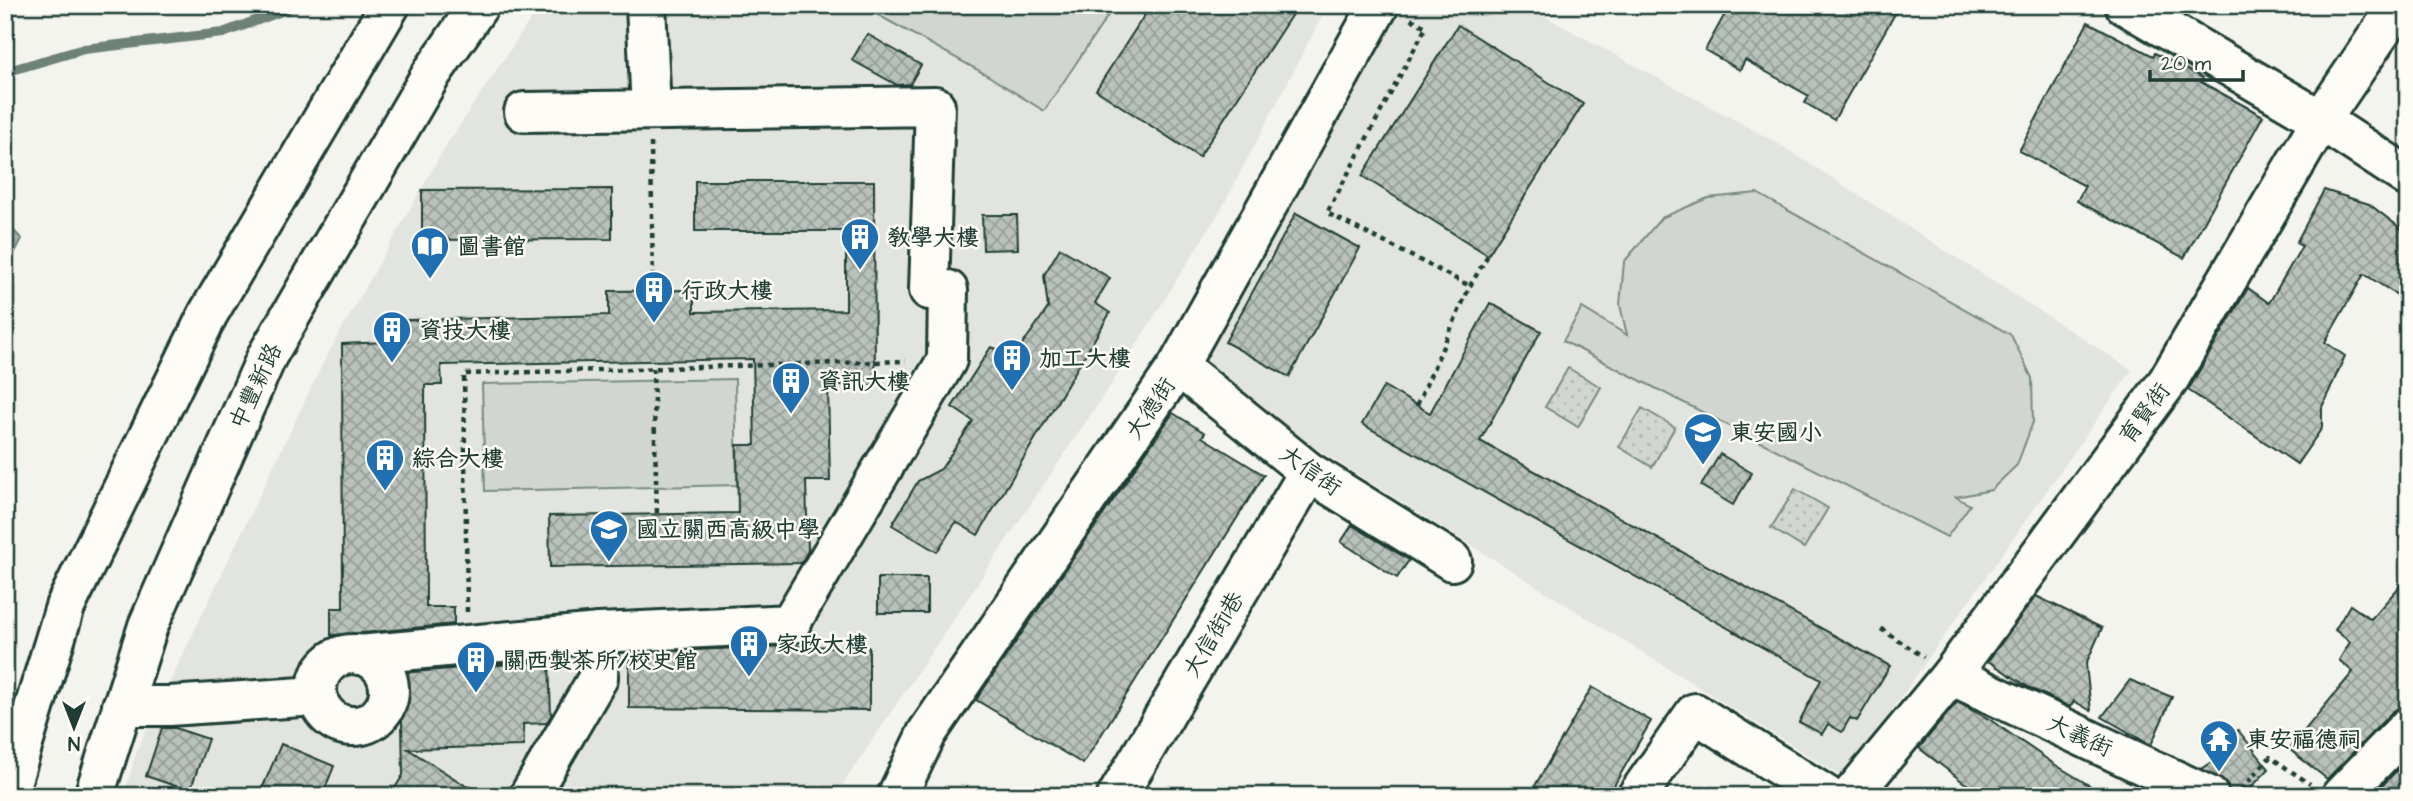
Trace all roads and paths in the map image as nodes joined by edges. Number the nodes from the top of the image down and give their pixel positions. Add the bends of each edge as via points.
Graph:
1 (390, 5) edge
2 (479, 5) edge
3 (646, 5) edge
4 (2125, 5) edge
5 (2399, 5) edge
6 (1391, 10) edge
7 (651, 110) junction
8 (524, 112) dead end
9 (2321, 120) junction
10 (2408, 177) edge
11 (1488, 255) dead end
12 (1470, 286) junction
13 (653, 290) dead end
14 (947, 360) junction
15 (1178, 366) junction
16 (653, 368) junction
17 (1417, 405) dead end
18 (1308, 472) junction
19 (657, 514) dead end
20 (1452, 561) dead end
21 (1881, 629) dead end
22 (599, 633) junction
23 (468, 645) junction
24 (359, 655) junction
25 (1951, 675) junction
26 (317, 696) junction
27 (122, 706) junction
28 (2408, 727) edge
29 (2328, 792) edge
30 (7, 796) edge
31 (93, 796) edge
32 (529, 796) edge
33 (897, 796) edge
34 (1117, 796) edge
35 (1637, 796) edge
36 (1827, 796) edge
37 (1851, 796) edge
38 (2209, 796) edge
39 (2236, 796) edge

1 - 30 street via 208,314 65,607
2 - 27 street, 中豐新路 via 432,73 267,356 148,626
3 - 7 street
4 - 9 street
5 - 9 street, 育賢街
6 - 12 path via 1426,27 1327,213
6 - 15 street, 大德街
7 - 8 street
7 - 13 path
7 - 14 street via 935,106 929,290 948,290
9 - 10 street
9 - 25 street, 育賢街 via 2168,381
11 - 12 path
12 - 17 path
14 - 16 path
14 - 22 street via 790,624
15 - 18 street, 大信街
15 - 33 street, 大德街 via 927,733
16 - 19 path
16 - 23 path via 464,374
18 - 20 street, 大信街
18 - 34 street, 大信街1巷
21 - 25 path
22 - 23 street
22 - 32 street via 598,678
23 - 24 street
24 - 26 street via 348,654 328,664 320,674
24 - 26 street via 380,665 390,687 389,699 376,719 352,727 340,724 329,718
25 - 37 street, 育賢街
25 - 38 street, 大義街
26 - 27 street
27 - 31 street, 中豐新路
28 - 29 street
29 - 39 path via 2270,757
35 - 36 street via 1695,713

